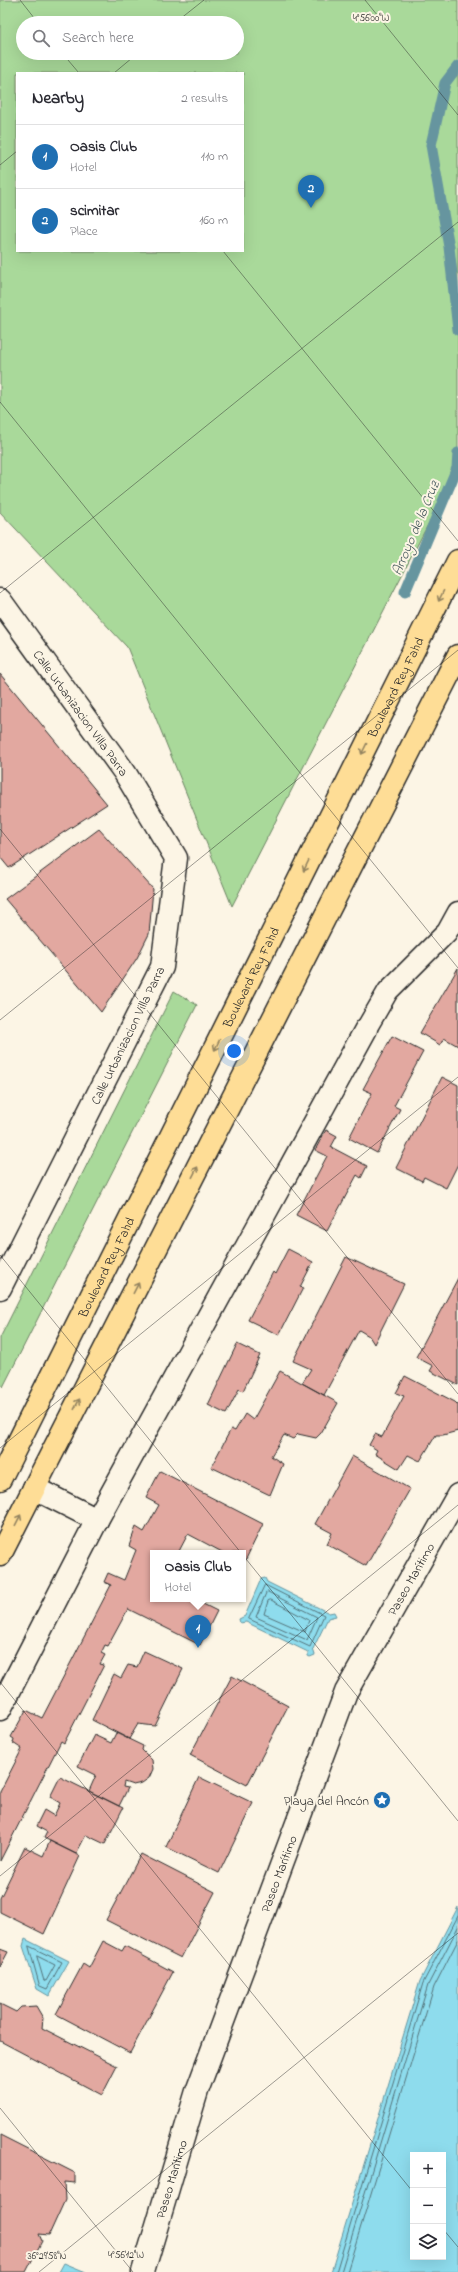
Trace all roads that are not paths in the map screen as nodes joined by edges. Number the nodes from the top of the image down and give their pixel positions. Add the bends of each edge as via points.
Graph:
1 (458, 561) edge
2 (0, 600) edge
3 (458, 656) edge
4 (458, 912) edge
5 (366, 1029) joint
6 (0, 1288) edge
7 (1, 1476) edge
8 (34, 1488) junction
9 (458, 1495) edge
10 (97, 1520) junction
11 (0, 1555) edge
12 (0, 1709) edge
13 (143, 2272) edge

1 -> 7 main road, Boulevard Rey Fahd
2 - 6 street, Calle Urbanizacion Villa Parra via 126,773 176,858 162,967
8 -> 3 main road
4 - 5 lane via 447,932 388,991
5 - 10 street
8 - 10 street
11 -> 8 main road
9 - 13 street, Paseo Marítimo via 346,1692 197,2091
10 - 12 street

